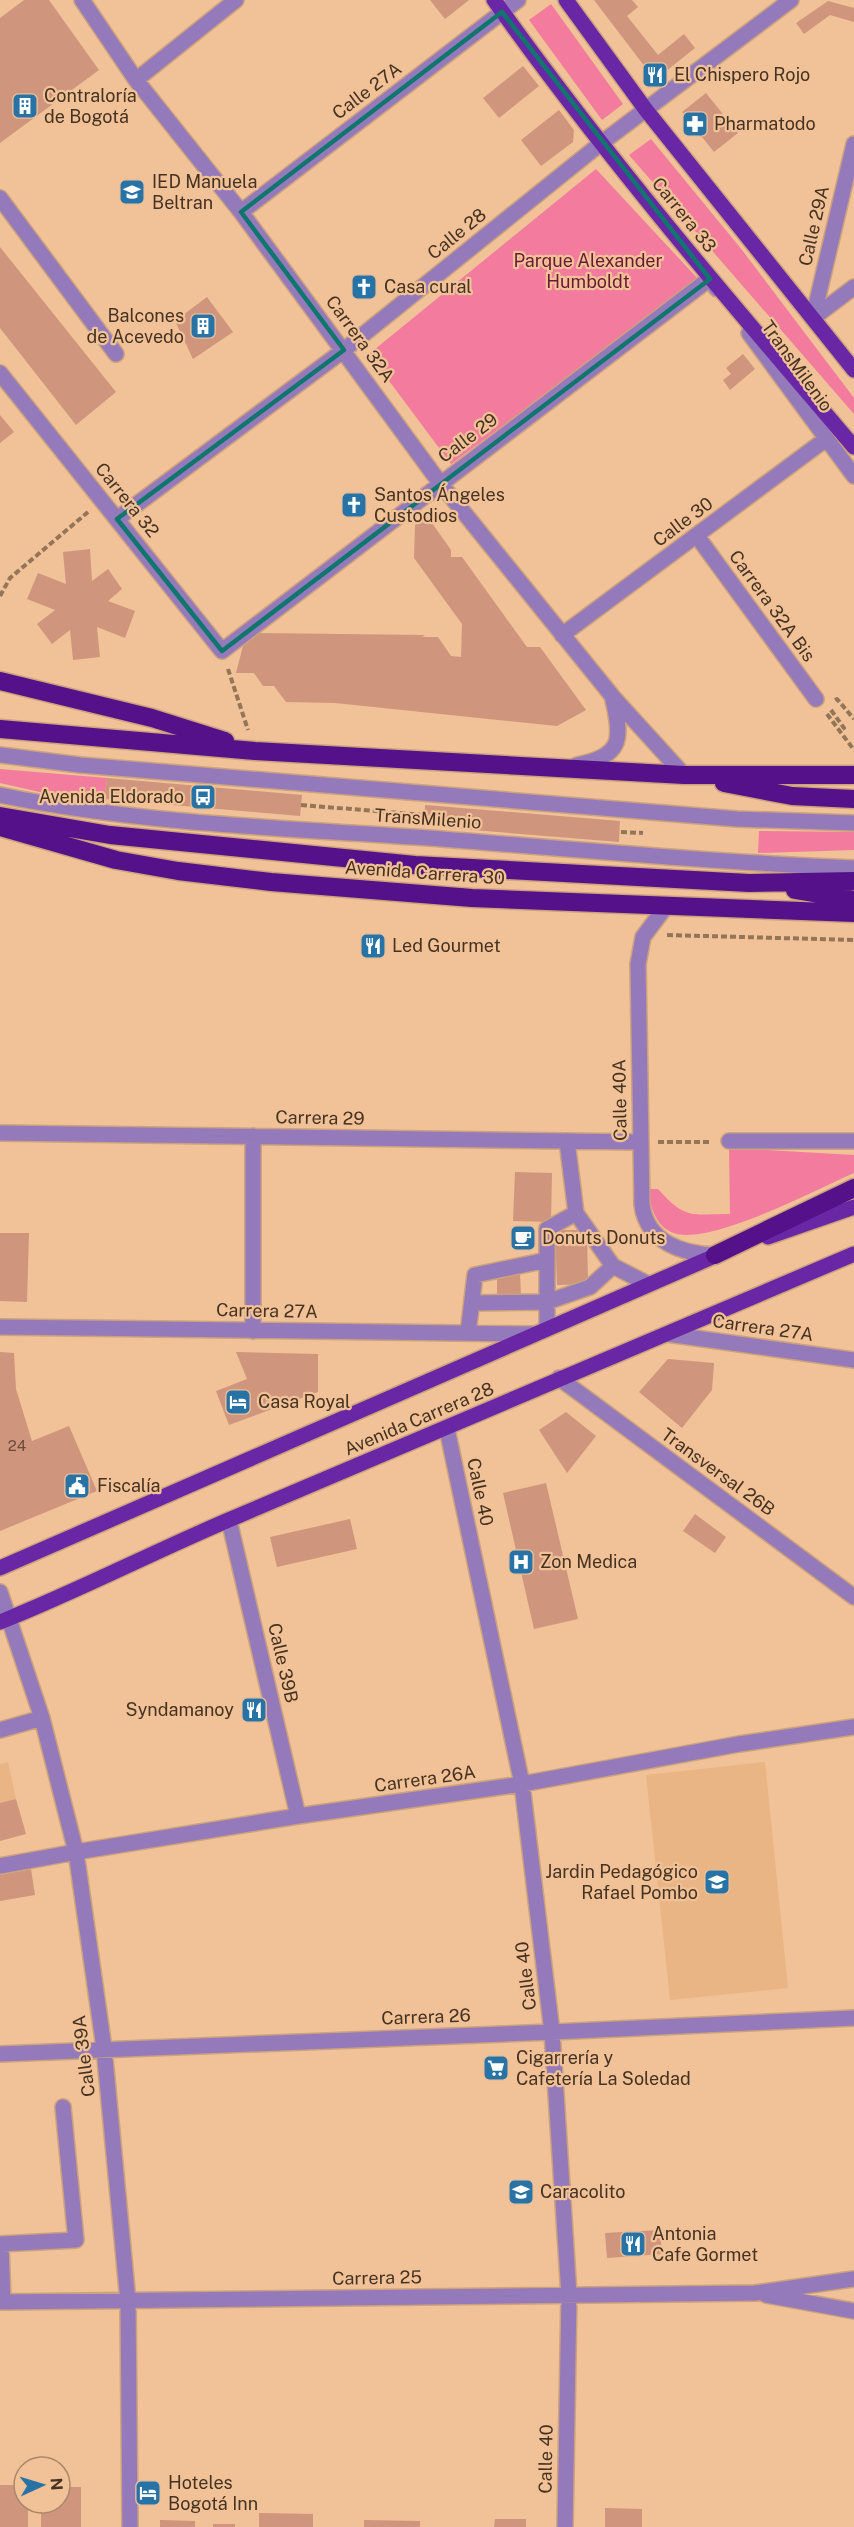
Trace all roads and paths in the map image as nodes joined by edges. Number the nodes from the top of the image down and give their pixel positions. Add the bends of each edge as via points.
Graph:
1 (82, 0) edge
2 (236, 0) edge
3 (518, 0) edge
4 (566, 0) edge
5 (791, 0) edge
6 (498, 6) edge
7 (136, 80) junction
8 (646, 110) junction
9 (600, 144) junction
10 (854, 144) edge
11 (0, 198) edge
12 (241, 213) junction
13 (710, 279) junction
14 (854, 287) edge
15 (813, 318) junction
16 (344, 350) junction
17 (116, 354) dead end
18 (854, 370) edge
19 (0, 374) edge
20 (826, 439) junction
21 (854, 447) edge
22 (854, 476) edge
23 (440, 483) junction
24 (102, 500) junction
25 (117, 519) junction
26 (697, 536) junction
27 (0, 596) edge
28 (562, 635) junction
29 (222, 651) junction
30 (0, 681) edge
31 (613, 697) junction
32 (816, 699) joint
33 (854, 719) edge
34 (0, 729) edge
35 (842, 729) junction
36 (854, 750) edge
37 (255, 751) junction
38 (0, 755) edge
39 (565, 768) junction
40 (684, 775) junction
41 (854, 775) edge
42 (0, 795) edge
43 (854, 799) edge
44 (301, 805) dead end
45 (425, 815) dead end
46 (0, 816) edge
47 (854, 823) edge
48 (0, 827) edge
49 (854, 868) edge
50 (854, 881) edge
51 (749, 883) junction
52 (854, 900) edge
53 (667, 906) junction
54 (854, 913) edge
55 (660, 935) dead end
56 (854, 940) edge
57 (0, 1133) edge
58 (253, 1136) junction
59 (567, 1141) junction
60 (854, 1141) edge
61 (640, 1142) junction
62 (729, 1142) joint
63 (854, 1188) edge
64 (854, 1207) edge
65 (576, 1213) junction
66 (854, 1254) edge
67 (715, 1255) junction
68 (547, 1260) junction
69 (613, 1266) junction
70 (648, 1284) junction
71 (547, 1302) junction
72 (472, 1303) junction
73 (0, 1327) edge
74 (253, 1330) junction
75 (541, 1331) junction
76 (468, 1334) junction
77 (667, 1334) junction
78 (854, 1360) edge
79 (559, 1378) junction
80 (447, 1429) junction
81 (229, 1520) junction
82 (0, 1568) edge
83 (0, 1592) edge
84 (854, 1597) edge
85 (5, 1620) edge
86 (42, 1718) junction
87 (854, 1727) edge
88 (0, 1730) edge
89 (522, 1784) junction
90 (298, 1816) junction
91 (76, 1852) junction
92 (0, 1866) edge
93 (854, 2018) edge
94 (552, 2032) junction
95 (104, 2049) junction
96 (0, 2054) edge
97 (63, 2107) dead end
98 (1, 2244) edge
99 (854, 2279) edge
100 (754, 2293) junction
101 (569, 2295) junction
102 (128, 2301) junction
103 (2, 2302) edge
104 (854, 2311) edge
105 (130, 2527) edge
106 (565, 2527) edge

1 - 7 street, Carrera 32A
2 - 7 street
3 - 6 street, Calle 27A
4 - 8 main road, Carrera 33
5 - 8 street, Calle 28
6 - 9 main road, Carrera 33
6 - 12 street, Calle 27A
7 - 12 street, Carrera 32A
8 - 9 street, Calle 28
8 - 15 main road, Carrera 33
9 - 13 main road, Carrera 33
9 - 16 street, Calle 28
10 - 15 street, Calle 29A
11 - 17 street
12 - 16 street, Carrera 32A
13 - 20 street, TransMilenio
13 - 21 main road, Carrera 33
13 - 23 street, Calle 29
14 - 15 street
15 - 18 main road, Carrera 33
16 - 23 street, Carrera 32A
16 - 25 street, Calle 28
19 - 24 street, Carrera 32
20 - 22 street, TransMilenio
20 - 26 street, Calle 30
23 - 28 street, Carrera 32A
23 - 29 street, Calle 29
24 - 25 street, Carrera 32
24 - 27 path via 10,578
25 - 29 street, Carrera 32
26 - 28 street, Calle 30
26 - 32 street, Carrera 32A Bis
28 - 31 street, Carrera 32A
29 - 37 path
30 - 37 highway via 152,718
31 - 39 street, Carrera 32A via 619,724 613,750 596,761
31 - 40 street, Carrera 32A
32 - 35 path
33 - 35 path via 837,699 828,706
34 - 37 highway
35 - 36 path
37 - 39 highway
38 - 47 street, TransMilenio via 139,771 726,818
39 - 40 highway
40 - 41 highway
40 - 43 highway via 792,796
42 - 49 street, TransMilenio via 106,813 267,829
44 - 45 path
46 - 51 highway, Avenida Carrera 30 via 110,835 415,865
48 - 53 highway, Avenida Carrera 30 via 116,860 248,880 472,898
50 - 51 highway, Avenida Carrera 30
51 - 52 highway
53 - 54 highway, Avenida Carrera 30
53 - 61 street, Calle 40A via 647,930 639,948
55 - 56 path
57 - 58 street, Carrera 29
58 - 59 street, Carrera 29
58 - 74 street
59 - 61 street, Carrera 29
59 - 65 street
60 - 62 street
61 - 62 path
61 - 67 street, Calle 40A via 640,1186 647,1224 683,1251
63 - 67 highway
64 - 67 main road, Avenida Carrera 28
65 - 68 street via 547,1229
65 - 69 street
66 - 77 main road, Avenida Carrera 28
67 - 70 main road, Avenida Carrera 28
68 - 71 street
68 - 72 street via 476,1275
69 - 70 street
69 - 71 street via 590,1287
70 - 75 main road, Avenida Carrera 28
71 - 72 street
71 - 75 street
72 - 76 street
73 - 74 street, Carrera 27A
74 - 76 street, Carrera 27A
75 - 76 street, Carrera 27A
75 - 82 main road, Avenida Carrera 28
77 - 78 street, Carrera 27A
77 - 79 main road, Avenida Carrera 28
79 - 80 main road, Avenida Carrera 28
79 - 84 street, Transversal 26B
80 - 81 main road, Avenida Carrera 28
80 - 89 street, Calle 40
81 - 85 main road, Avenida Carrera 28
81 - 90 street, Calle 39B
83 - 85 street, Calle 39A
85 - 86 street, Calle 39A
86 - 88 street
86 - 91 street, Calle 39A
87 - 89 street, Carrera 26A
89 - 90 street, Carrera 26A
89 - 94 street, Calle 40
90 - 91 street, Carrera 26A
91 - 92 street, Carrera 26A
91 - 95 street, Calle 39A
93 - 94 street, Carrera 26
94 - 95 street, Carrera 26
94 - 101 street, Calle 40
95 - 96 street, Carrera 26
95 - 102 street, Calle 39A
97 - 98 street via 76,2240
98 - 103 street
99 - 100 street, Carrera 25
100 - 101 street, Carrera 25
100 - 104 street, Carrera 25
101 - 102 street, Carrera 25
101 - 106 street, Calle 40
102 - 103 street, Carrera 25
102 - 105 street, Calle 39A

